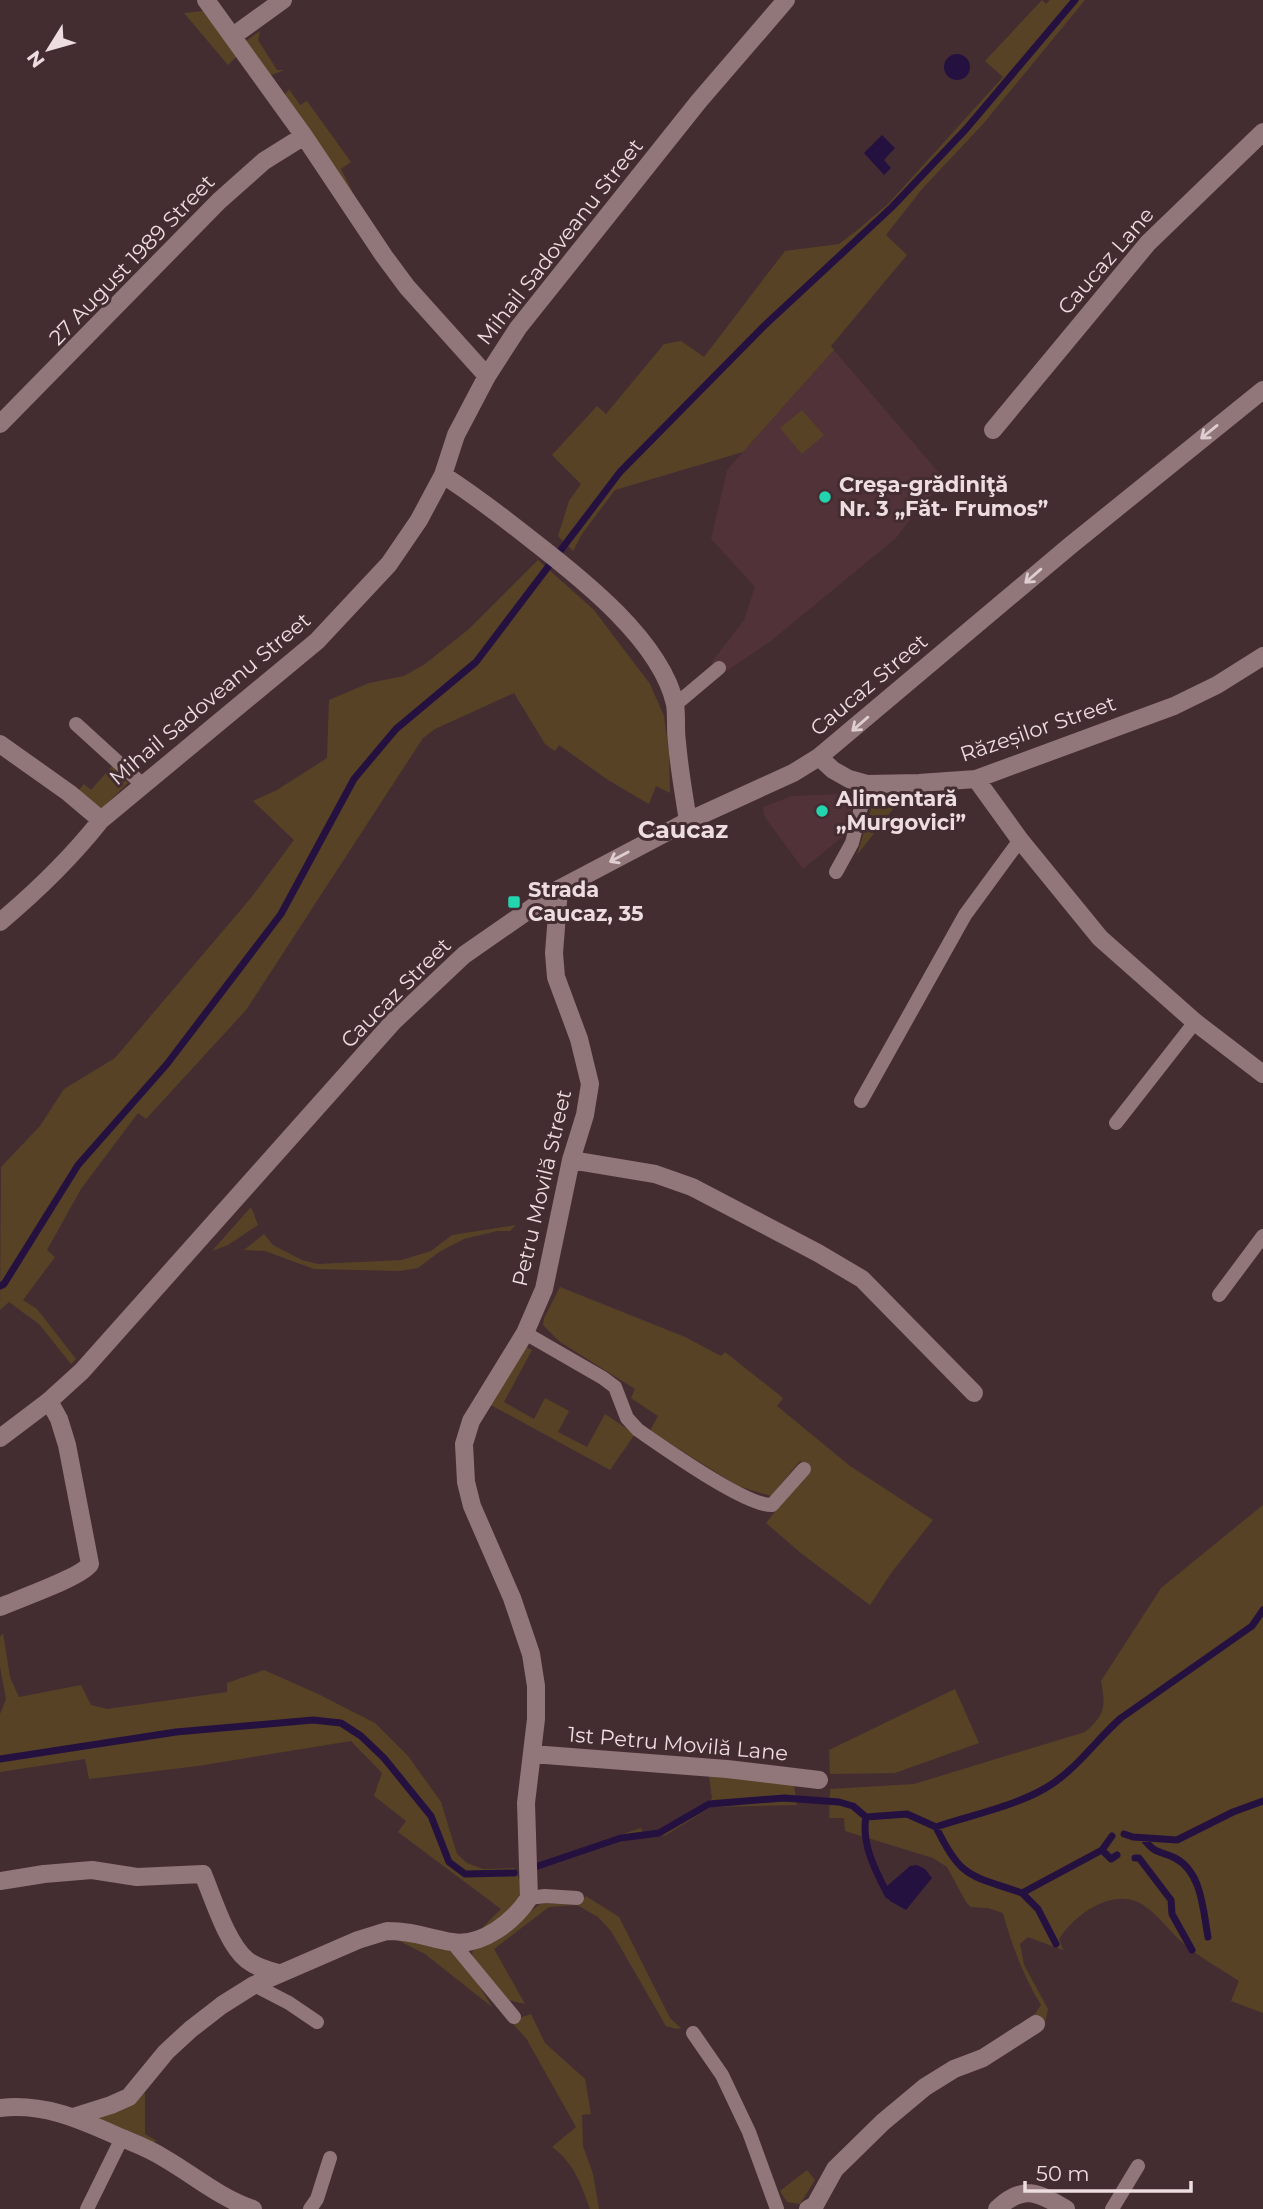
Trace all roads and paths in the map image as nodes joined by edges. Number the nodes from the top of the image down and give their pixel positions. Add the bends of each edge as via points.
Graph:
1 (206, 0) edge
2 (283, 0) edge
3 (786, 0) edge
4 (233, 36) junction
5 (1263, 132) edge
6 (304, 136) junction
7 (488, 376) junction
8 (1263, 390) edge
9 (0, 424) edge
10 (993, 430) dead end
11 (443, 475) junction
12 (1263, 656) edge
13 (719, 668) dead end
14 (675, 705) junction
15 (76, 724) dead end
16 (0, 744) edge
17 (819, 757) junction
18 (976, 779) junction
19 (867, 784) junction
20 (143, 785) junction
21 (101, 820) junction
22 (688, 821) junction
23 (1020, 840) junction
24 (836, 872) dead end
25 (559, 889) junction
26 (0, 922) edge
27 (1195, 1022) junction
28 (1263, 1074) edge
29 (861, 1101) dead end
30 (1116, 1123) dead end
31 (571, 1160) junction
32 (1263, 1236) edge
33 (1219, 1295) dead end
34 (525, 1333) junction
35 (974, 1393) dead end
36 (49, 1401) junction
37 (0, 1438) edge
38 (804, 1469) dead end
39 (0, 1606) edge
40 (532, 1754) junction
41 (819, 1780) dead end
42 (0, 1881) edge
43 (529, 1898) junction
44 (577, 1898) dead end
45 (452, 1942) junction
46 (278, 1973) junction
47 (254, 1985) junction
48 (514, 2017) dead end
49 (317, 2022) dead end
50 (1036, 2024) dead end
51 (693, 2033) dead end
52 (0, 2108) edge
53 (74, 2117) junction
54 (122, 2138) junction
55 (330, 2158) dead end
56 (1139, 2166) dead end
57 (814, 2208) edge
58 (86, 2209) edge
59 (253, 2209) edge
60 (310, 2209) edge
61 (777, 2209) edge
62 (997, 2209) edge
63 (1066, 2209) edge
64 (1112, 2209) edge

1 - 4 street
2 - 4 street
3 - 7 street, Mihail Sadoveanu Street via 527,317
4 - 6 street
5 - 10 street, Caucaz Lane via 1148,243
6 - 7 street via 407,286
6 - 9 street, 27 August 1989 Street via 264,161 219,201
7 - 11 street, Mihail Sadoveanu Street via 456,435
8 -> 17 street, Caucaz Street
11 - 14 street via 475,495 599,594 656,663
11 - 20 street, Mihail Sadoveanu Street via 389,564 342,616
12 - 18 street, Răzeșilor Street via 1174,706
13 - 14 lane
14 - 22 street
15 - 20 lane
16 - 21 street
17 - 19 street, Răzeșilor Street via 849,779
17 - 22 street, Caucaz Street
18 - 19 street, Răzeșilor Street
18 - 23 street
19 - 24 lane via 852,843
20 - 21 street, Mihail Sadoveanu Street
21 - 26 street, Mihail Sadoveanu Street via 45,883
22 -> 25 street, Caucaz Street
23 - 27 street via 1100,938
23 - 29 lane via 964,915
25 - 31 street, Petru Movilă Street via 556,978 590,1084
25 - 36 street, Caucaz Street via 464,955 393,1022 91,1361
27 - 28 street
27 - 30 lane
31 - 34 street, Petru Movilă Street via 544,1290
31 - 35 street via 655,1174 692,1187 818,1253 862,1279
32 - 33 lane
34 - 38 lane via 603,1378 615,1388 627,1418 638,1430 725,1486 772,1505
34 - 40 street, Petru Movilă Street via 471,1421 464,1467 474,1511 531,1654 536,1697
36 - 37 street, Caucaz Street
36 - 39 street via 66,1445 90,1564 74,1576
40 - 41 street, 1st Petru Movilă Lane
40 - 43 street, Petru Movilă Street via 526,1803
42 - 46 street via 92,1870 137,1877 202,1874 230,1938 244,1958
43 - 44 lane
43 - 45 street via 504,1924 467,1943
45 - 46 street via 426,1934 387,1931
45 - 48 lane
46 - 47 street
47 - 49 lane
47 - 53 street via 191,2029 129,2097
50 - 57 street via 925,2087 835,2169
51 - 61 lane via 722,2075
52 - 53 street via 47,2109
53 - 54 street
54 - 58 lane
54 - 59 street via 163,2156 230,2201
55 - 60 lane
56 - 64 lane
62 - 63 street via 1013,2195 1023,2193 1034,2193

